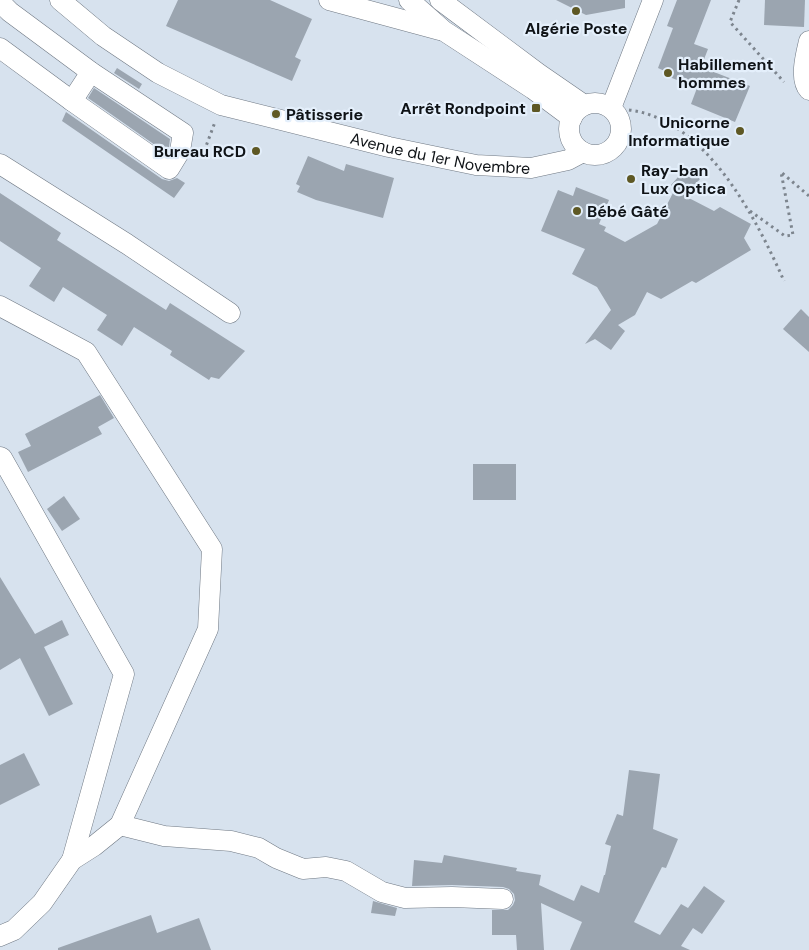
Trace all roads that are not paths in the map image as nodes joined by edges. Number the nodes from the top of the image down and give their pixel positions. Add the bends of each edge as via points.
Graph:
1 (60, 0) edge
2 (328, 0) edge
3 (409, 0) edge
4 (440, 0) edge
5 (654, 0) edge
6 (0, 2) edge
7 (349, 3) edge
8 (444, 31) junction
9 (809, 41) edge
10 (0, 48) edge
11 (91, 72) junction
12 (809, 90) edge
13 (72, 101) junction
14 (611, 108) junction
15 (578, 112) junction
16 (584, 152) junction
17 (0, 164) edge
18 (0, 306) edge
19 (230, 313) dead end
20 (0, 457) edge
21 (120, 825) junction
22 (72, 860) junction
23 (503, 899) dead end
24 (0, 936) edge

1 - 16 street, Avenue du 1er Novembre via 103,36 158,73 221,105 476,165 531,168 568,160
2 - 7 street
3 - 8 street
4 - 15 street via 539,74
5 - 14 street
6 - 11 street
7 - 8 street
8 - 15 street via 533,90
9 - 12 street via 803,62
10 - 13 street
11 - 13 street
11 - 13 street via 182,133 180,151 169,169
14 - 15 street via 596,103
14 - 16 street via 617,114 621,131 615,146 600,154
15 - 16 street via 569,131 576,147
17 - 19 street
18 - 21 street via 86,352 212,549 208,629
20 - 22 street via 124,674
21 - 22 street
21 - 23 street via 164,836 231,840 259,848 303,869 326,867 346,871 382,892 405,898
22 - 24 street via 42,903 14,930

